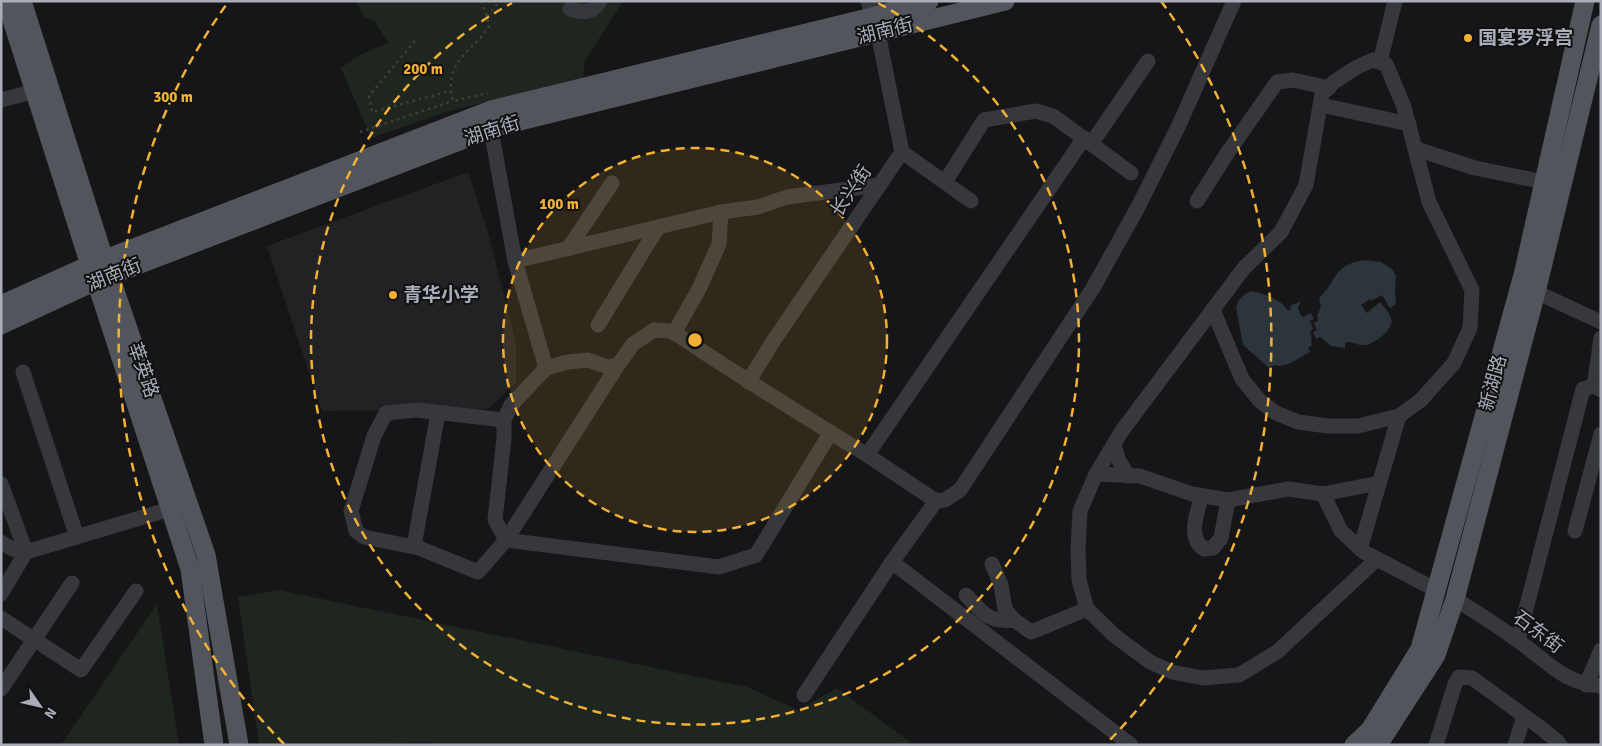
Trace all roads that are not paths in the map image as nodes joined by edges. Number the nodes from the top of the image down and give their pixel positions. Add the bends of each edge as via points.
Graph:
1 (6, 1) edge
2 (22, 1) edge
3 (600, 1) edge
4 (929, 1) edge
5 (1004, 1) edge
6 (1234, 1) edge
7 (1395, 1) edge
8 (1585, 1) edge
9 (570, 9) dead end
10 (873, 17) edge
11 (1601, 25) edge
12 (1148, 61) dead end
13 (1380, 62) junction
14 (1328, 88) junction
15 (35, 91) junction
16 (1, 100) edge
17 (1321, 105) junction
18 (1409, 124) junction
19 (491, 130) junction
20 (1087, 141) junction
21 (1416, 149) junction
22 (902, 152) junction
23 (1131, 173) dead end
24 (945, 182) junction
25 (1544, 182) junction
26 (612, 184) dead end
27 (880, 185) junction
28 (971, 200) dead end
29 (1197, 202) dead end
30 (721, 212) junction
31 (658, 227) junction
32 (568, 249) junction
33 (516, 261) junction
34 (100, 270) junction
35 (1536, 292) junction
36 (1, 305) edge
37 (1213, 310) junction
38 (1601, 322) edge
39 (598, 324) dead end
40 (1, 325) edge
41 (674, 333) junction
42 (1601, 338) edge
43 (618, 364) junction
44 (546, 368) junction
45 (23, 372) dead end
46 (748, 382) junction
47 (1597, 388) edge
48 (438, 412) junction
49 (1399, 416) junction
50 (504, 420) junction
51 (831, 432) junction
52 (1601, 434) edge
53 (1114, 444) junction
54 (867, 455) junction
55 (1096, 474) junction
56 (1128, 476) junction
57 (1379, 482) junction
58 (1, 484) edge
59 (1323, 494) junction
60 (1202, 496) junction
61 (1228, 500) junction
62 (936, 501) junction
63 (170, 509) junction
64 (1575, 531) dead end
65 (77, 537) junction
66 (506, 540) junction
67 (1, 542) edge
68 (414, 546) junction
69 (1360, 549) junction
70 (26, 552) junction
71 (1377, 559) junction
72 (892, 562) junction
73 (992, 564) dead end
74 (72, 583) dead end
75 (1436, 590) junction
76 (136, 592) dead end
77 (1, 594) edge
78 (966, 595) dead end
79 (1455, 599) junction
80 (1087, 609) junction
81 (1, 618) edge
82 (1014, 620) junction
83 (34, 640) junction
84 (1518, 640) junction
85 (1601, 650) edge
86 (1593, 686) edge
87 (1, 689) edge
88 (804, 694) dead end
89 (1524, 716) junction
90 (214, 745) edge
91 (239, 745) edge
92 (1130, 745) edge
93 (1354, 745) edge
94 (1378, 745) edge
95 (1436, 745) edge
96 (1515, 745) edge
97 (1560, 745) edge

1 - 15 main road, 莘英路
2 - 34 main road, 莘英路
3 - 9 street via 596,8 583,12
4 - 10 main road, 湖南街
5 - 10 main road, 湖南街
6 - 62 street via 1179,125 1093,288 960,490 945,500
7 - 13 street
8 - 25 main road, 新湖路
10 - 19 main road, 湖南街
10 - 22 street
10 - 34 main road, 湖南街 via 491,110
11 - 35 main road, 新湖路
12 - 20 street
13 - 14 street via 1373,60 1357,67
13 - 18 street via 1386,64
14 - 17 street via 1322,94
14 - 29 street via 1292,80 1277,82
15 - 16 street
15 - 34 main road, 莘英路
17 - 18 street
17 - 37 street via 1306,185 1281,232 1244,268
18 - 21 street
19 - 33 street
19 - 34 main road, 湖南街
20 - 23 street
20 - 24 street via 1053,116 1036,111 984,120
20 - 54 street
21 - 25 street via 1475,168
21 - 49 street via 1429,202 1472,290 1471,319 1454,363 1421,400
22 - 24 street
22 - 27 street, 长兴街
24 - 28 street
25 - 75 main road, 新湖路 via 1523,275
26 - 32 street
27 - 30 street via 787,197 758,207
27 - 46 street, 长兴街
30 - 31 street
30 - 41 street via 719,244
31 - 32 street
31 - 39 street
32 - 33 street
33 - 44 street
34 - 36 main road, 湖南街
34 - 40 main road, 湖南街
34 - 63 main road, 莘英路
34 - 91 main road, 莘英路 via 206,555
35 - 38 street
35 - 79 main road, 新湖路
37 - 49 street via 1242,379 1276,414 1298,422 1328,426 1358,426
37 - 53 street
41 - 43 street via 654,330 634,344
41 - 46 street
42 - 47 street
43 - 44 street via 608,367 588,360
43 - 66 street
44 - 50 street via 511,405
45 - 65 street
46 - 51 street
47 - 84 street via 1583,389
48 - 50 street
48 - 68 street
48 - 68 street via 386,413 374,436 351,510 356,530 364,537
49 - 57 street
50 - 66 street via 495,520
51 - 54 street
51 - 66 street via 756,555 719,567
52 - 64 street
53 - 55 street
53 - 56 street
54 - 62 street
55 - 56 street
55 - 80 street via 1080,511 1079,580
56 - 60 street via 1140,476
57 - 59 street
57 - 69 street
58 - 70 street
59 - 61 street via 1288,489
59 - 69 street via 1341,531
60 - 61 street
60 - 61 street via 1194,534 1198,545 1204,549 1213,548 1221,538
62 - 72 street
63 - 65 street
63 - 90 main road, 莘英路 via 190,569
65 - 70 street
66 - 68 street via 478,572
67 - 70 street
69 - 71 street
70 - 77 street
71 - 75 street
71 - 80 street via 1277,652 1239,675 1203,678 1172,672 1150,662 1115,636
72 - 88 street
72 - 92 street
73 - 82 street via 1001,585 1005,609
74 - 83 street
75 - 93 main road, 新湖路 via 1420,649 1370,730
76 - 83 street via 81,670
78 - 82 street via 988,616 1001,621
79 - 84 street, 石东街
79 - 94 main road, 新湖路 via 1436,655
80 - 82 street via 1030,632
81 - 83 street
83 - 87 street
84 - 86 street, 石东街 via 1559,674
85 - 86 street
89 - 95 street via 1472,678 1459,677
89 - 96 street
89 - 97 street

